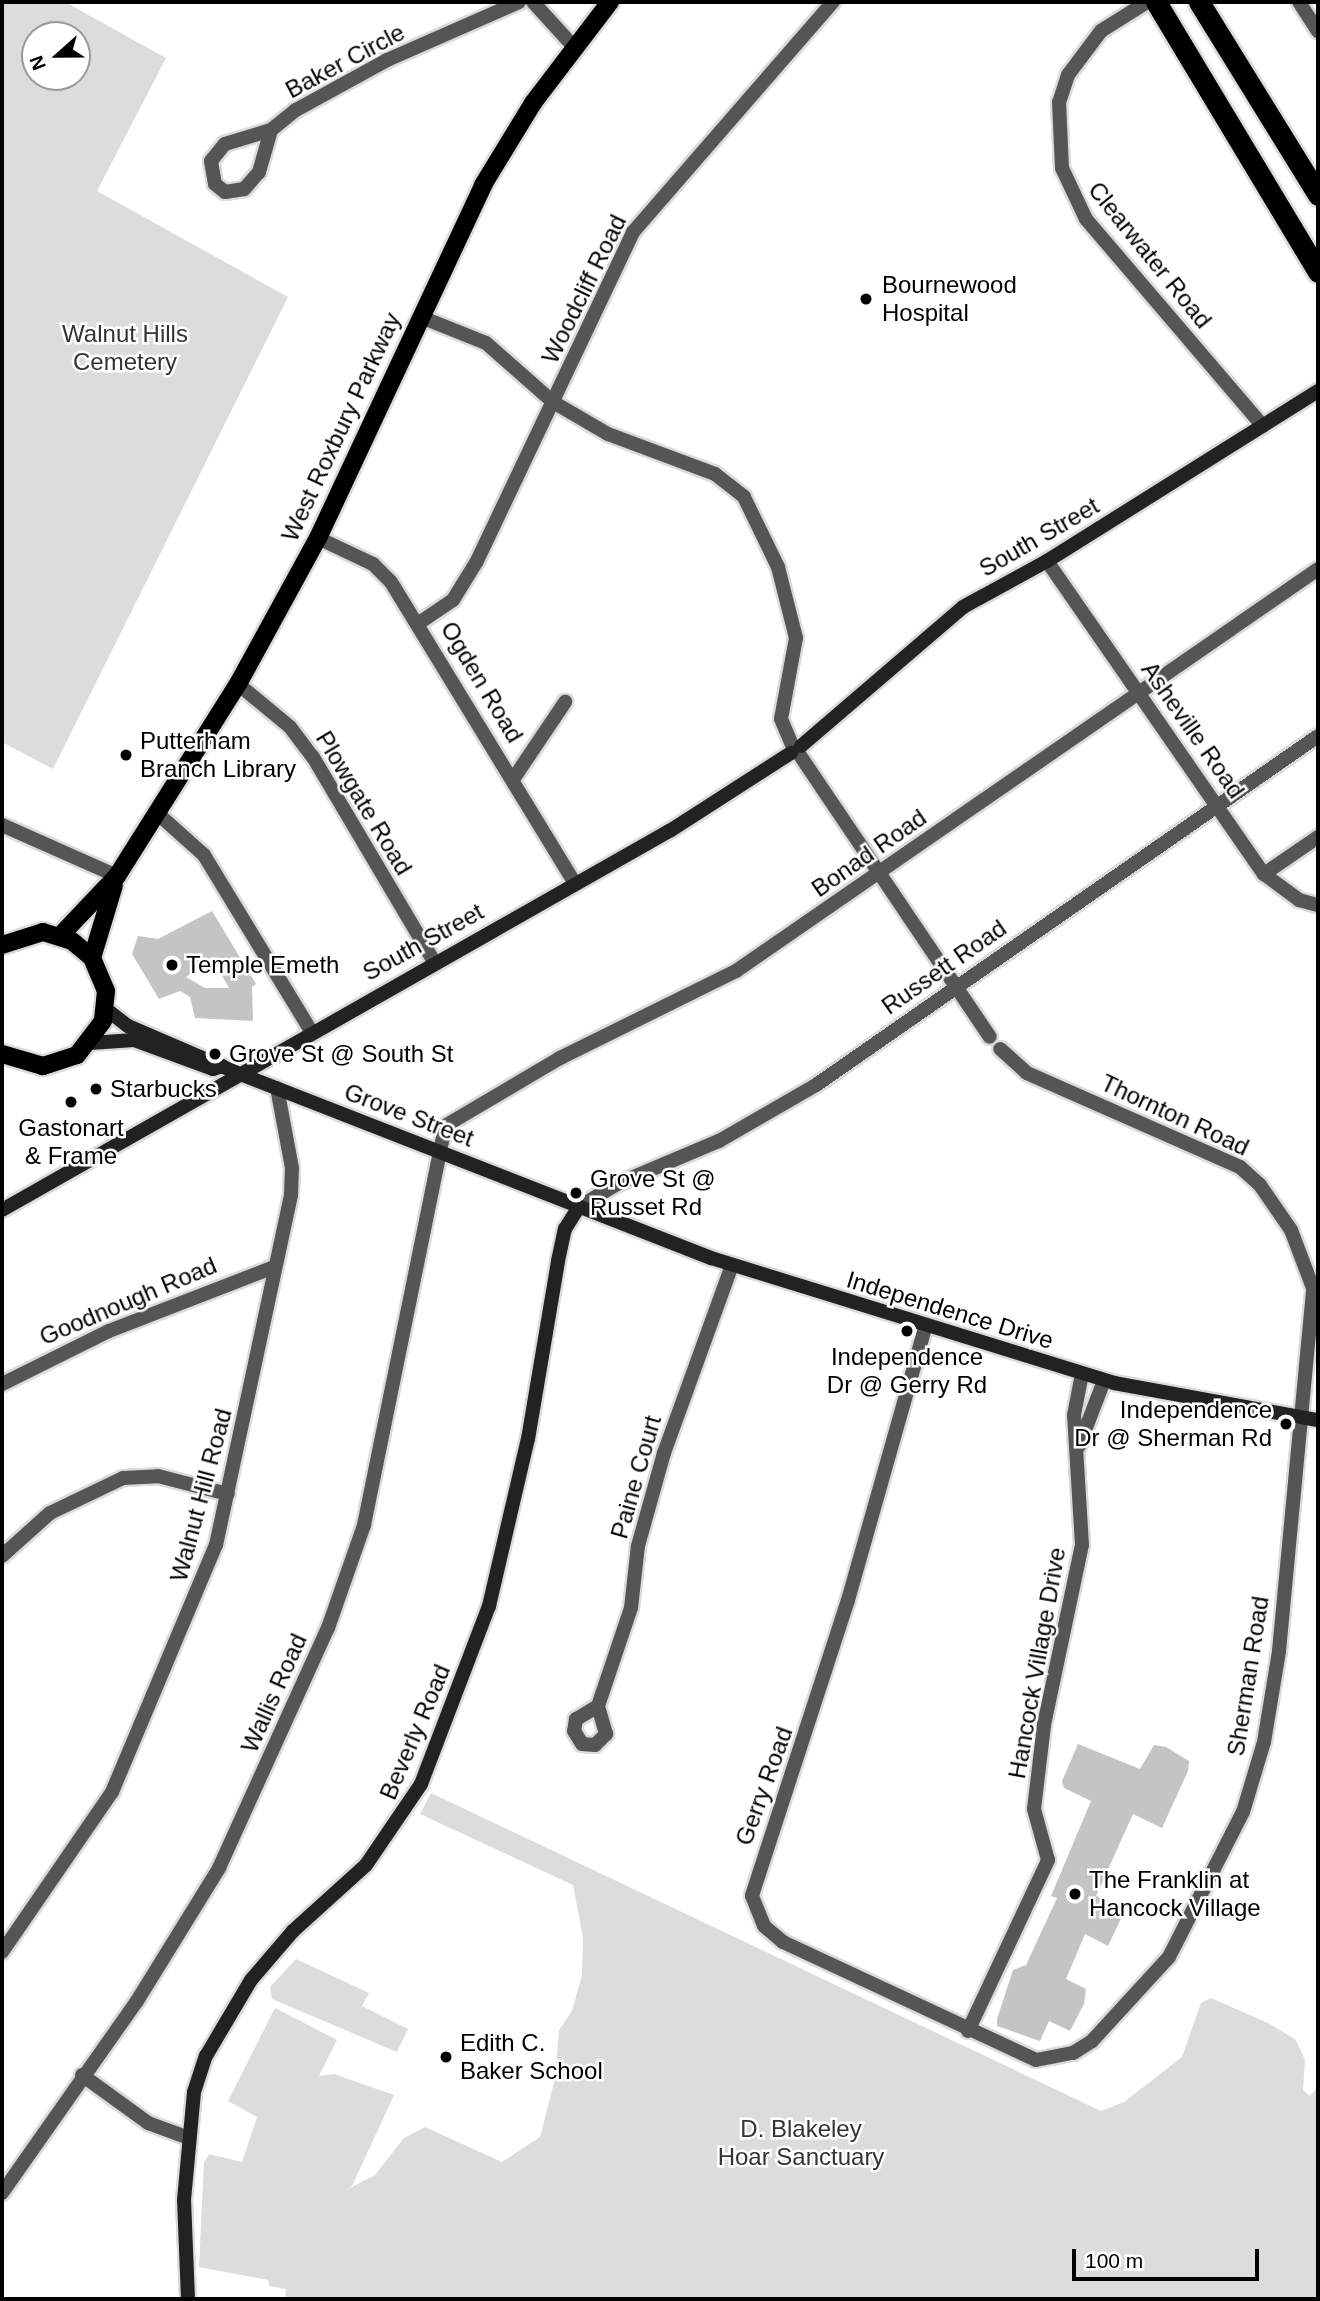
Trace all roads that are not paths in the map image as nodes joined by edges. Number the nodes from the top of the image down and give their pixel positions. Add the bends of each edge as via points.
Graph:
1 (519, 2) edge
2 (533, 2) edge
3 (610, 2) edge
4 (833, 2) edge
5 (1147, 2) edge
6 (1156, 2) edge
7 (1199, 2) edge
8 (1299, 2) edge
9 (1318, 31) edge
10 (573, 46) junction
11 (271, 130) junction
12 (1318, 195) edge
13 (1318, 272) edge
14 (421, 317) junction
15 (1318, 391) edge
16 (554, 402) junction
17 (1263, 426) junction
18 (317, 538) junction
19 (1047, 561) junction
20 (1318, 569) edge
21 (419, 622) junction
22 (238, 684) junction
23 (1139, 693) junction
24 (565, 702) dead end
25 (1318, 736) edge
26 (796, 749) junction
27 (514, 778) junction
28 (1218, 804) junction
29 (157, 813) junction
30 (2, 825) edge
31 (1318, 837) edge
32 (880, 874) junction
33 (1264, 874) junction
34 (117, 876) junction
35 (575, 883) junction
36 (1318, 905) edge
37 (60, 936) junction
38 (4, 942) edge
39 (92, 958) junction
40 (434, 962) junction
41 (954, 987) junction
42 (106, 1009) junction
43 (311, 1031) junction
44 (990, 1037) dead end
45 (90, 1043) junction
46 (1000, 1049) dead end
47 (2, 1054) edge
48 (25, 1065) junction
49 (223, 1066) junction
50 (2, 1074) edge
51 (240, 1074) junction
52 (277, 1088) junction
53 (436, 1149) junction
54 (579, 1207) junction
55 (2, 1210) edge
56 (732, 1265) junction
57 (274, 1268) junction
58 (925, 1328) junction
59 (1082, 1374) junction
60 (1104, 1381) junction
61 (2, 1384) edge
62 (1311, 1420) edge
63 (1077, 1451) junction
64 (228, 1494) junction
65 (2, 1556) edge
66 (597, 1706) dead end
67 (2, 1952) edge
68 (968, 2031) junction
69 (1077, 2050) joint
70 (82, 2075) junction
71 (189, 2138) junction
72 (2, 2193) edge
73 (188, 2299) edge

1 - 11 street, Baker Circle via 387,60 296,110
2 - 10 street
3 - 10 main road, West Roxbury Parkway
4 - 16 street, Woodcliff Road via 633,232
5 - 17 street, Clearwater Road via 1101,31 1068,75 1059,102 1062,169 1086,219
6 - 13 highway
7 - 12 highway
8 - 9 street
10 - 14 main road, West Roxbury Parkway via 483,185
11 - 11 street, Baker Circle via 218,150 211,160 215,184 225,191 244,189 259,172
14 - 16 street via 486,343
14 - 18 main road, West Roxbury Parkway
15 - 17 street, South Street
16 - 21 street, Woodcliff Road via 477,561 453,600
16 - 26 street via 608,434 715,474 744,498 778,567 796,638 781,719
17 - 19 street, South Street
18 - 21 street, Ogden Road via 373,564
18 - 22 main road, West Roxbury Parkway
19 - 23 street, Asheville Road
19 - 26 street, South Street via 963,607
20 - 23 street, Bonad Road
21 - 27 street, Ogden Road
22 - 29 main road, West Roxbury Parkway
22 - 40 street, Plowgate Road via 290,727 313,757
23 - 28 street, Asheville Road
23 - 32 street, Bonad Road
24 - 27 street
25 - 28 street, Russett Road
26 - 32 street
26 - 35 street, South Street via 729,796
27 - 35 street, Ogden Road
28 - 33 street, Asheville Road
28 - 41 street, Russett Road
29 - 34 main road, West Roxbury Parkway
29 - 43 street via 204,855
30 - 34 street
31 - 33 street
32 - 41 street
32 - 53 street, Bonad Road via 736,971 606,1034 456,1117 445,1126
33 - 36 street, Asheville Road via 1299,900
34 - 37 main road, West Roxbury Parkway
34 - 39 main road, West Roxbury Parkway
35 - 40 street, South Street
37 - 38 main road via 26,934
37 - 39 main road
39 - 42 main road via 103,982
40 - 43 street, South Street
41 - 44 street
41 - 54 street, Russett Road via 767,1115
42 - 45 main road
42 - 49 street, Grove Street via 128,1026
43 - 51 street, South Street
45 - 48 main road via 61,1063
45 - 49 street, Grove Street via 134,1040 213,1069
46 - 62 street, Thornton Road via 1027,1073 1192,1142 1240,1167 1260,1185 1291,1230 1313,1288
47 - 48 main road
48 - 50 main road
49 - 51 street, Grove Street
51 - 52 street, Grove Street
51 - 55 street, South Street
52 - 53 street, Grove Street
52 - 57 street, Walnut Hill Road via 292,1168
53 - 54 street, Grove Street
53 - 70 street, Wallis Road via 364,1525 349,1573 219,1868 136,2001
54 - 56 street, Independence Drive
54 - 71 street, Beverly Road via 565,1229 528,1439 493,1593 446,1727 421,1784 388,1839 293,1931 224,2021 194,2092
56 - 58 street, Independence Drive
56 - 66 street, Paine Court via 663,1453 638,1546 631,1608
57 - 61 street, Goodnough Road via 109,1331
57 - 64 street, Walnut Hill Road
58 - 59 street, Independence Drive
58 - 68 street, Gerry Road via 848,1600 752,1896 764,1926 783,1942
59 - 60 street, Independence Drive
59 - 63 street, Hancock Village Drive via 1074,1415
60 - 62 street, Independence Drive
60 - 63 street, Hancock Village Drive
62 - 69 street, Sherman Road via 1272,1701 1243,1811 1209,1888 1169,1958 1119,2015
63 - 68 street, Hancock Village Drive via 1082,1545 1044,1725 1034,1809 1048,1860
64 - 65 street via 158,1476 123,1478 50,1513
64 - 67 street, Walnut Hill Road via 199,1593 130,1757 112,1792
68 - 69 street, Gerry Road via 1036,2060
70 - 71 street via 148,2123
70 - 72 street, Wallis Road
71 - 73 street, Beverly Road via 184,2200

